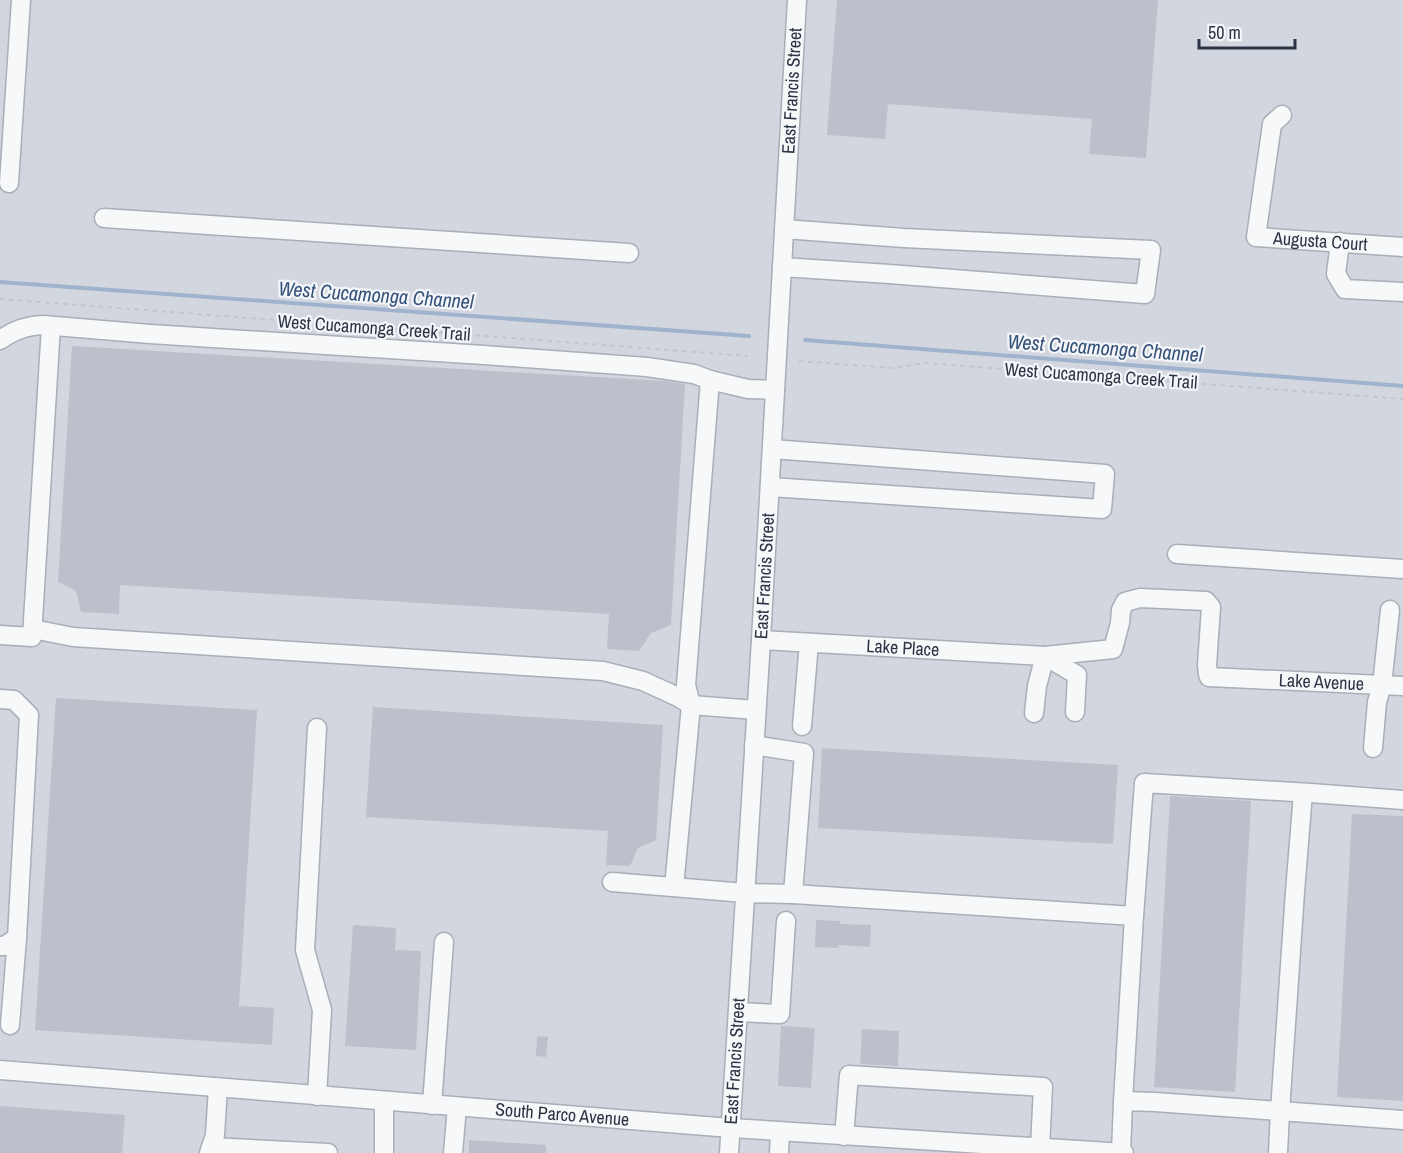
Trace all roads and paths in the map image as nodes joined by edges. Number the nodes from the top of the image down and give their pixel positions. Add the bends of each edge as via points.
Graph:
1 (21, 0) edge
2 (797, 0) edge
3 (1282, 115) dead end
4 (9, 183) dead end
5 (104, 218) dead end
6 (784, 229) junction
7 (1340, 242) junction
8 (1403, 247) edge
9 (629, 253) dead end
10 (782, 267) junction
11 (1403, 292) edge
12 (0, 299) edge
13 (51, 326) junction
14 (0, 340) edge
15 (748, 356) dead end
16 (800, 361) dead end
17 (710, 380) junction
18 (775, 390) junction
19 (1403, 399) edge
20 (772, 449) junction
21 (770, 487) junction
22 (1177, 554) dead end
23 (1403, 569) edge
24 (1390, 610) dead end
25 (33, 628) junction
26 (0, 635) edge
27 (761, 640) junction
28 (809, 642) junction
29 (1045, 656) junction
30 (1239, 678) joint
31 (1382, 685) junction
32 (1403, 686) edge
33 (0, 699) edge
34 (691, 705) junction
35 (756, 710) junction
36 (1034, 712) dead end
37 (1075, 712) dead end
38 (802, 726) dead end
39 (317, 728) dead end
40 (754, 745) junction
41 (1373, 748) dead end
42 (1304, 793) junction
43 (1403, 800) edge
44 (612, 882) dead end
45 (675, 887) junction
46 (745, 893) junction
47 (793, 894) junction
48 (1134, 916) junction
49 (786, 921) dead end
50 (8, 942) edge
51 (444, 942) dead end
52 (738, 1012) junction
53 (10, 1025) dead end
54 (0, 1070) edge
55 (218, 1088) junction
56 (317, 1096) junction
57 (384, 1101) junction
58 (1123, 1101) junction
59 (432, 1105) junction
60 (457, 1107) junction
61 (1280, 1111) junction
62 (1403, 1120) edge
63 (730, 1128) junction
64 (780, 1131) junction
65 (844, 1136) junction
66 (910, 1146) edge
67 (943, 1147) edge
68 (1040, 1148) junction
69 (210, 1150) edge
70 (1089, 1152) edge
71 (328, 1153) edge
72 (384, 1153) edge
73 (453, 1153) edge
74 (729, 1153) edge
75 (779, 1153) edge
76 (1123, 1153) edge
77 (1278, 1153) edge

1 - 4 street
2 - 6 street, East Francis Street
3 - 7 street, Augusta Court via 1272,124 1256,237
5 - 9 street
6 - 10 street, East Francis Street
6 - 10 street via 1150,249 1145,294
7 - 8 street, Augusta Court
7 - 11 street via 1336,274 1345,289
10 - 18 street, East Francis Street
12 - 15 path, West Cucamonga Creek Trail
13 - 14 street via 26,326
13 - 17 street via 647,367
13 - 25 street
16 - 19 path, West Cucamonga Creek Trail via 893,368 925,363
17 - 18 street via 748,389
17 - 34 street via 686,685
18 - 20 street, East Francis Street
20 - 21 street, East Francis Street
20 - 21 street via 1105,474 1102,509
21 - 27 street, East Francis Street
22 - 23 street
24 - 31 street
25 - 26 street via 32,637
25 - 34 street via 74,637 603,671 643,681
27 - 28 street, Lake Place
27 - 35 street, East Francis Street
28 - 29 street, Lake Place
28 - 38 street
29 - 30 street, Lake Place via 1113,649 1125,602 1140,598 1206,601 1211,607 1209,677
29 - 36 street via 1036,686
29 - 37 street via 1077,675
30 - 31 street, Lake Avenue
31 - 32 street, Lake Avenue
31 - 41 street
33 - 50 street via 14,700 29,716
34 - 35 street
34 - 45 street
35 - 40 street, East Francis Street
39 - 56 street via 305,950 322,1010
40 - 46 street, East Francis Street
40 - 47 street via 804,753
42 - 43 street
42 - 48 street via 1144,783
42 - 61 street
44 - 45 street
45 - 46 street
46 - 47 street
46 - 52 street, East Francis Street
47 - 48 street
48 - 58 street
49 - 52 street via 780,1014
50 - 53 street
51 - 59 street
52 - 63 street, East Francis Street
54 - 55 street, South Parco Avenue
55 - 56 street, South Parco Avenue
55 - 69 street via 215,1135
56 - 57 street, South Parco Avenue
57 - 59 street, South Parco Avenue
57 - 72 street
58 - 61 street
58 - 76 street
59 - 60 street, South Parco Avenue
60 - 63 street, South Parco Avenue
60 - 73 street
61 - 62 street
61 - 77 street
63 - 64 street, South Parco Avenue
63 - 74 street, East Francis Street
64 - 65 street, South Parco Avenue
64 - 75 street
65 - 66 street, South Parco Avenue
65 - 68 street via 849,1075 921,1079 1043,1087
66 - 67 street, South Parco Avenue
67 - 68 street, South Parco Avenue
68 - 70 street, South Parco Avenue
69 - 71 street
70 - 76 street, South Parco Avenue

